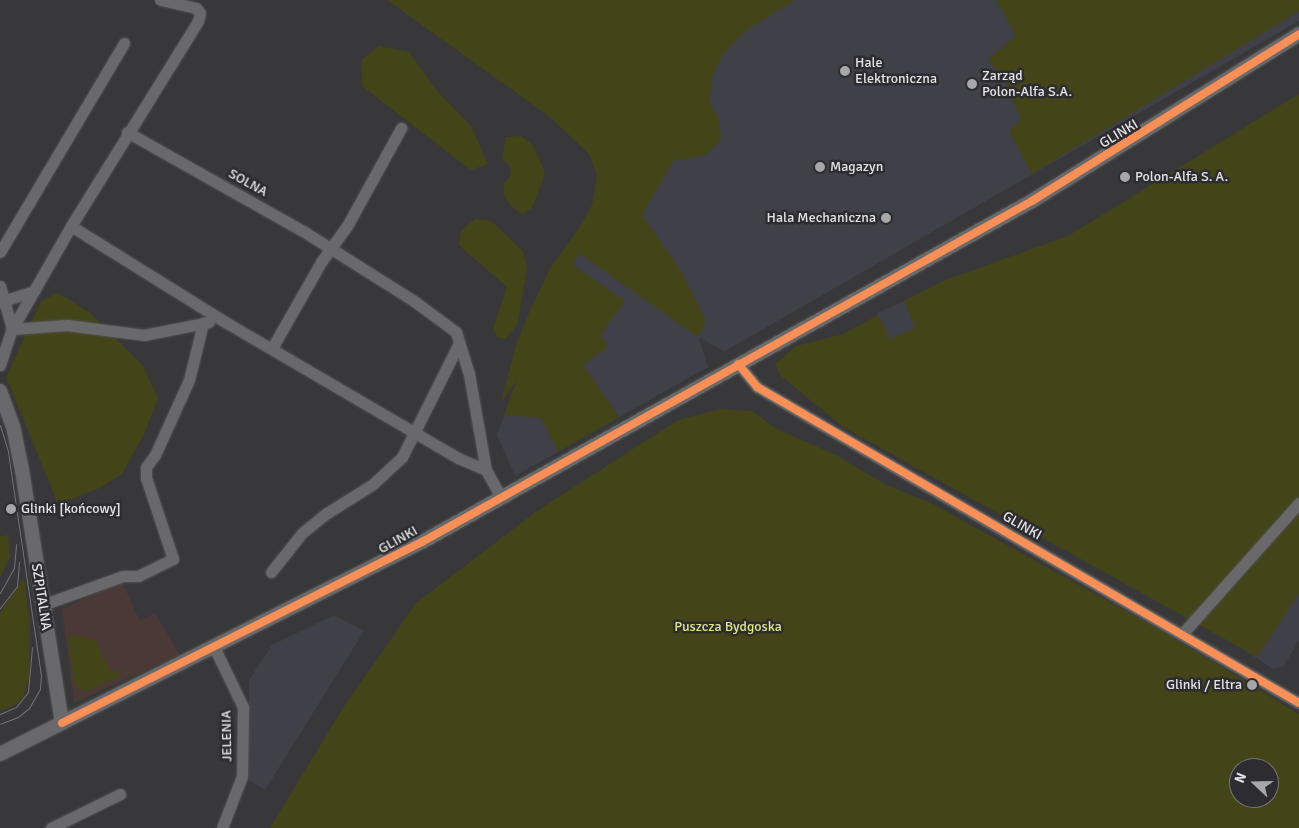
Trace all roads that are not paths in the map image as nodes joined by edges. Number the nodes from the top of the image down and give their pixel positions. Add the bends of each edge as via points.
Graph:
1 (160, 0) edge
2 (1299, 34) edge
3 (124, 43) dead end
4 (401, 128) dead end
5 (127, 132) junction
6 (71, 226) junction
7 (331, 249) junction
8 (0, 252) edge
9 (0, 286) edge
10 (34, 291) junction
11 (2, 301) edge
12 (220, 319) junction
13 (203, 323) junction
14 (12, 329) junction
15 (459, 343) junction
16 (272, 348) junction
17 (0, 364) edge
18 (738, 364) junction
19 (0, 391) edge
20 (416, 434) junction
21 (486, 470) junction
22 (501, 497) junction
23 (1299, 503) edge
24 (270, 572) dead end
25 (42, 605) junction
26 (1183, 634) junction
27 (214, 647) junction
28 (1299, 703) edge
29 (62, 723) junction
30 (0, 754) edge
31 (120, 794) dead end
32 (51, 828) edge
33 (222, 828) edge

1 - 5 street via 196,8 200,13 198,21
2 - 18 street, GLINKI via 1032,201
3 - 8 street
4 - 7 street
5 - 6 street
5 - 7 street, SOLNA
6 - 10 street
6 - 12 street
7 - 15 street, SOLNA via 456,332
7 - 16 street
9 - 11 street
10 - 11 street
10 - 14 street
11 - 14 street
12 - 13 street
12 - 16 street
13 - 14 street via 144,335 68,325
13 - 25 street via 189,380 146,467 146,478 173,559 138,576 123,576
14 - 17 street
15 - 20 street
15 - 21 street, SOLNA
16 - 20 street
18 - 22 street, GLINKI
18 - 26 street, GLINKI via 757,387
19 - 25 street, SZPITALNA via 13,426 22,470
20 - 21 street
20 - 24 street via 388,472 302,533
21 - 22 street, SOLNA
22 - 27 street, GLINKI via 372,569
23 - 26 street
25 - 29 street, SZPITALNA
26 - 28 street, GLINKI
27 - 29 street, GLINKI
27 - 33 street, JELENIA via 243,707 242,776
29 - 30 street, GLINKI
31 - 32 street

